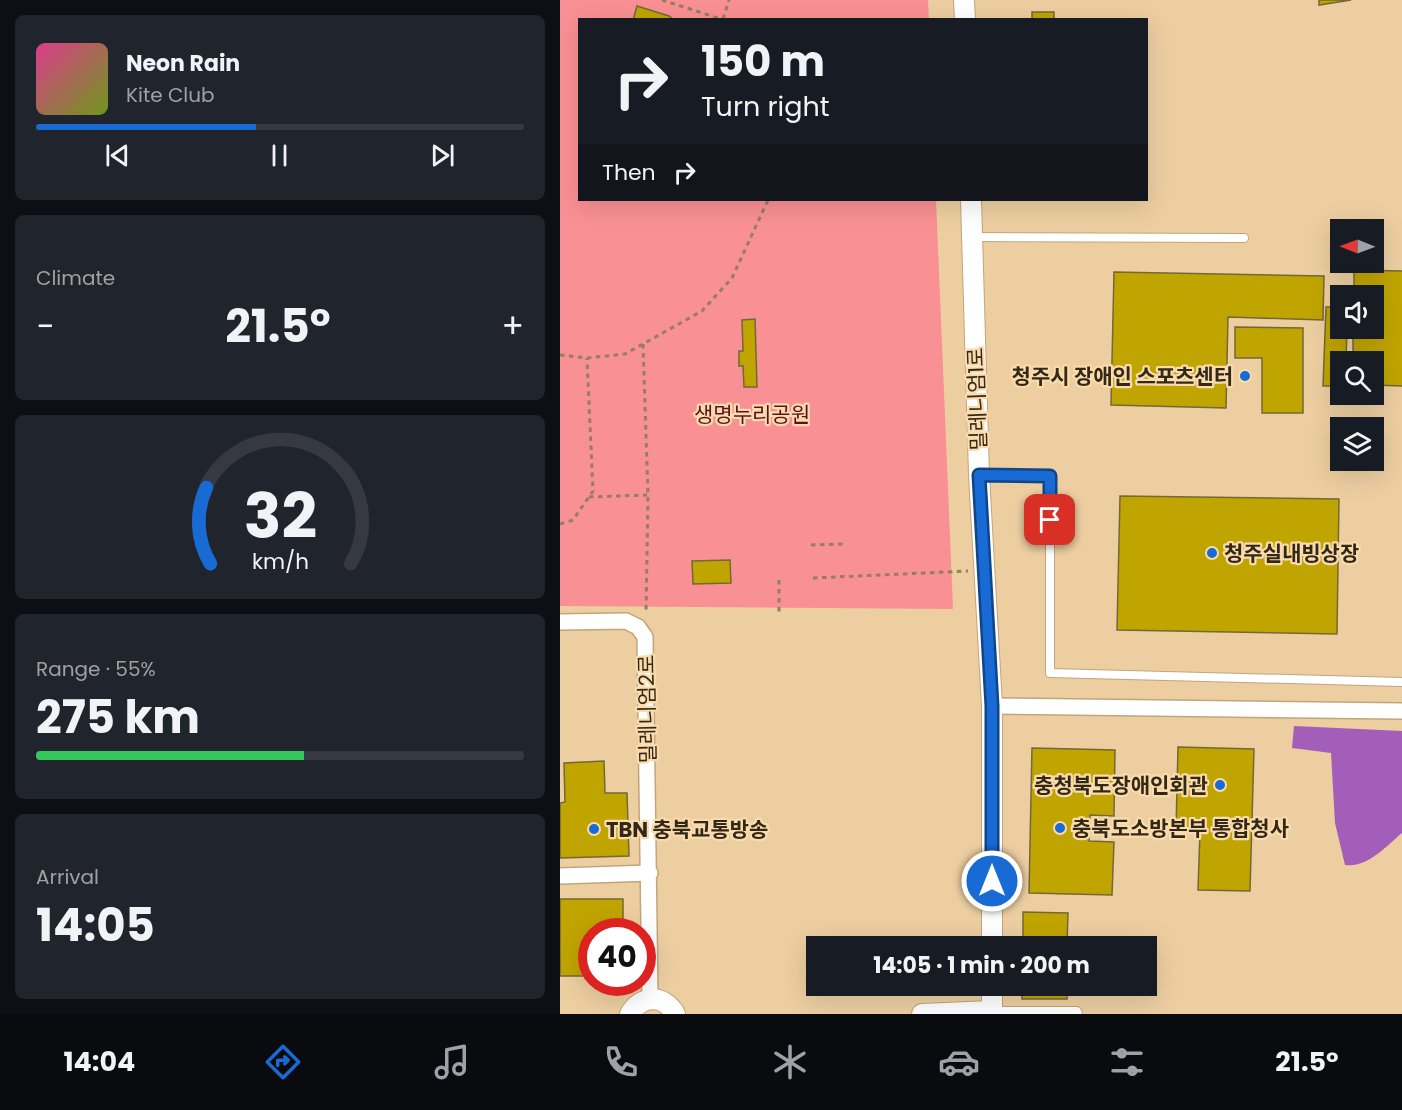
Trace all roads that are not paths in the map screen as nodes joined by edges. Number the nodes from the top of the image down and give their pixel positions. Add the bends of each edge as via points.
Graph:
1 (964, 0) edge
2 (965, 18) edge
3 (971, 201) edge
4 (972, 237) junction
5 (1244, 238) dead end
6 (979, 475) junction
7 (560, 622) edge
8 (1403, 682) edge
9 (992, 706) junction
10 (1403, 711) edge
11 (650, 873) junction
12 (560, 876) edge
13 (992, 936) edge
14 (992, 996) edge
15 (650, 999) junction
16 (992, 1011) junction
17 (630, 1014) edge
18 (675, 1014) edge
19 (922, 1014) edge
20 (1078, 1014) edge

1 - 2 street
3 - 4 street, 밀레니엄1로
4 - 5 lane
4 - 6 street, 밀레니엄1로
6 - 8 lane via 1050,476 1050,673
6 - 9 street, 밀레니엄1로
7 - 11 street, 밀레니엄2로 via 626,621 638,627 645,637
9 - 10 street
9 - 13 street, 밀레니엄1로
11 - 12 street
11 - 15 street, 밀레니엄2로
14 - 16 street
15 - 17 street via 635,1005
15 - 18 street via 666,1003
16 - 19 street
16 - 20 lane

